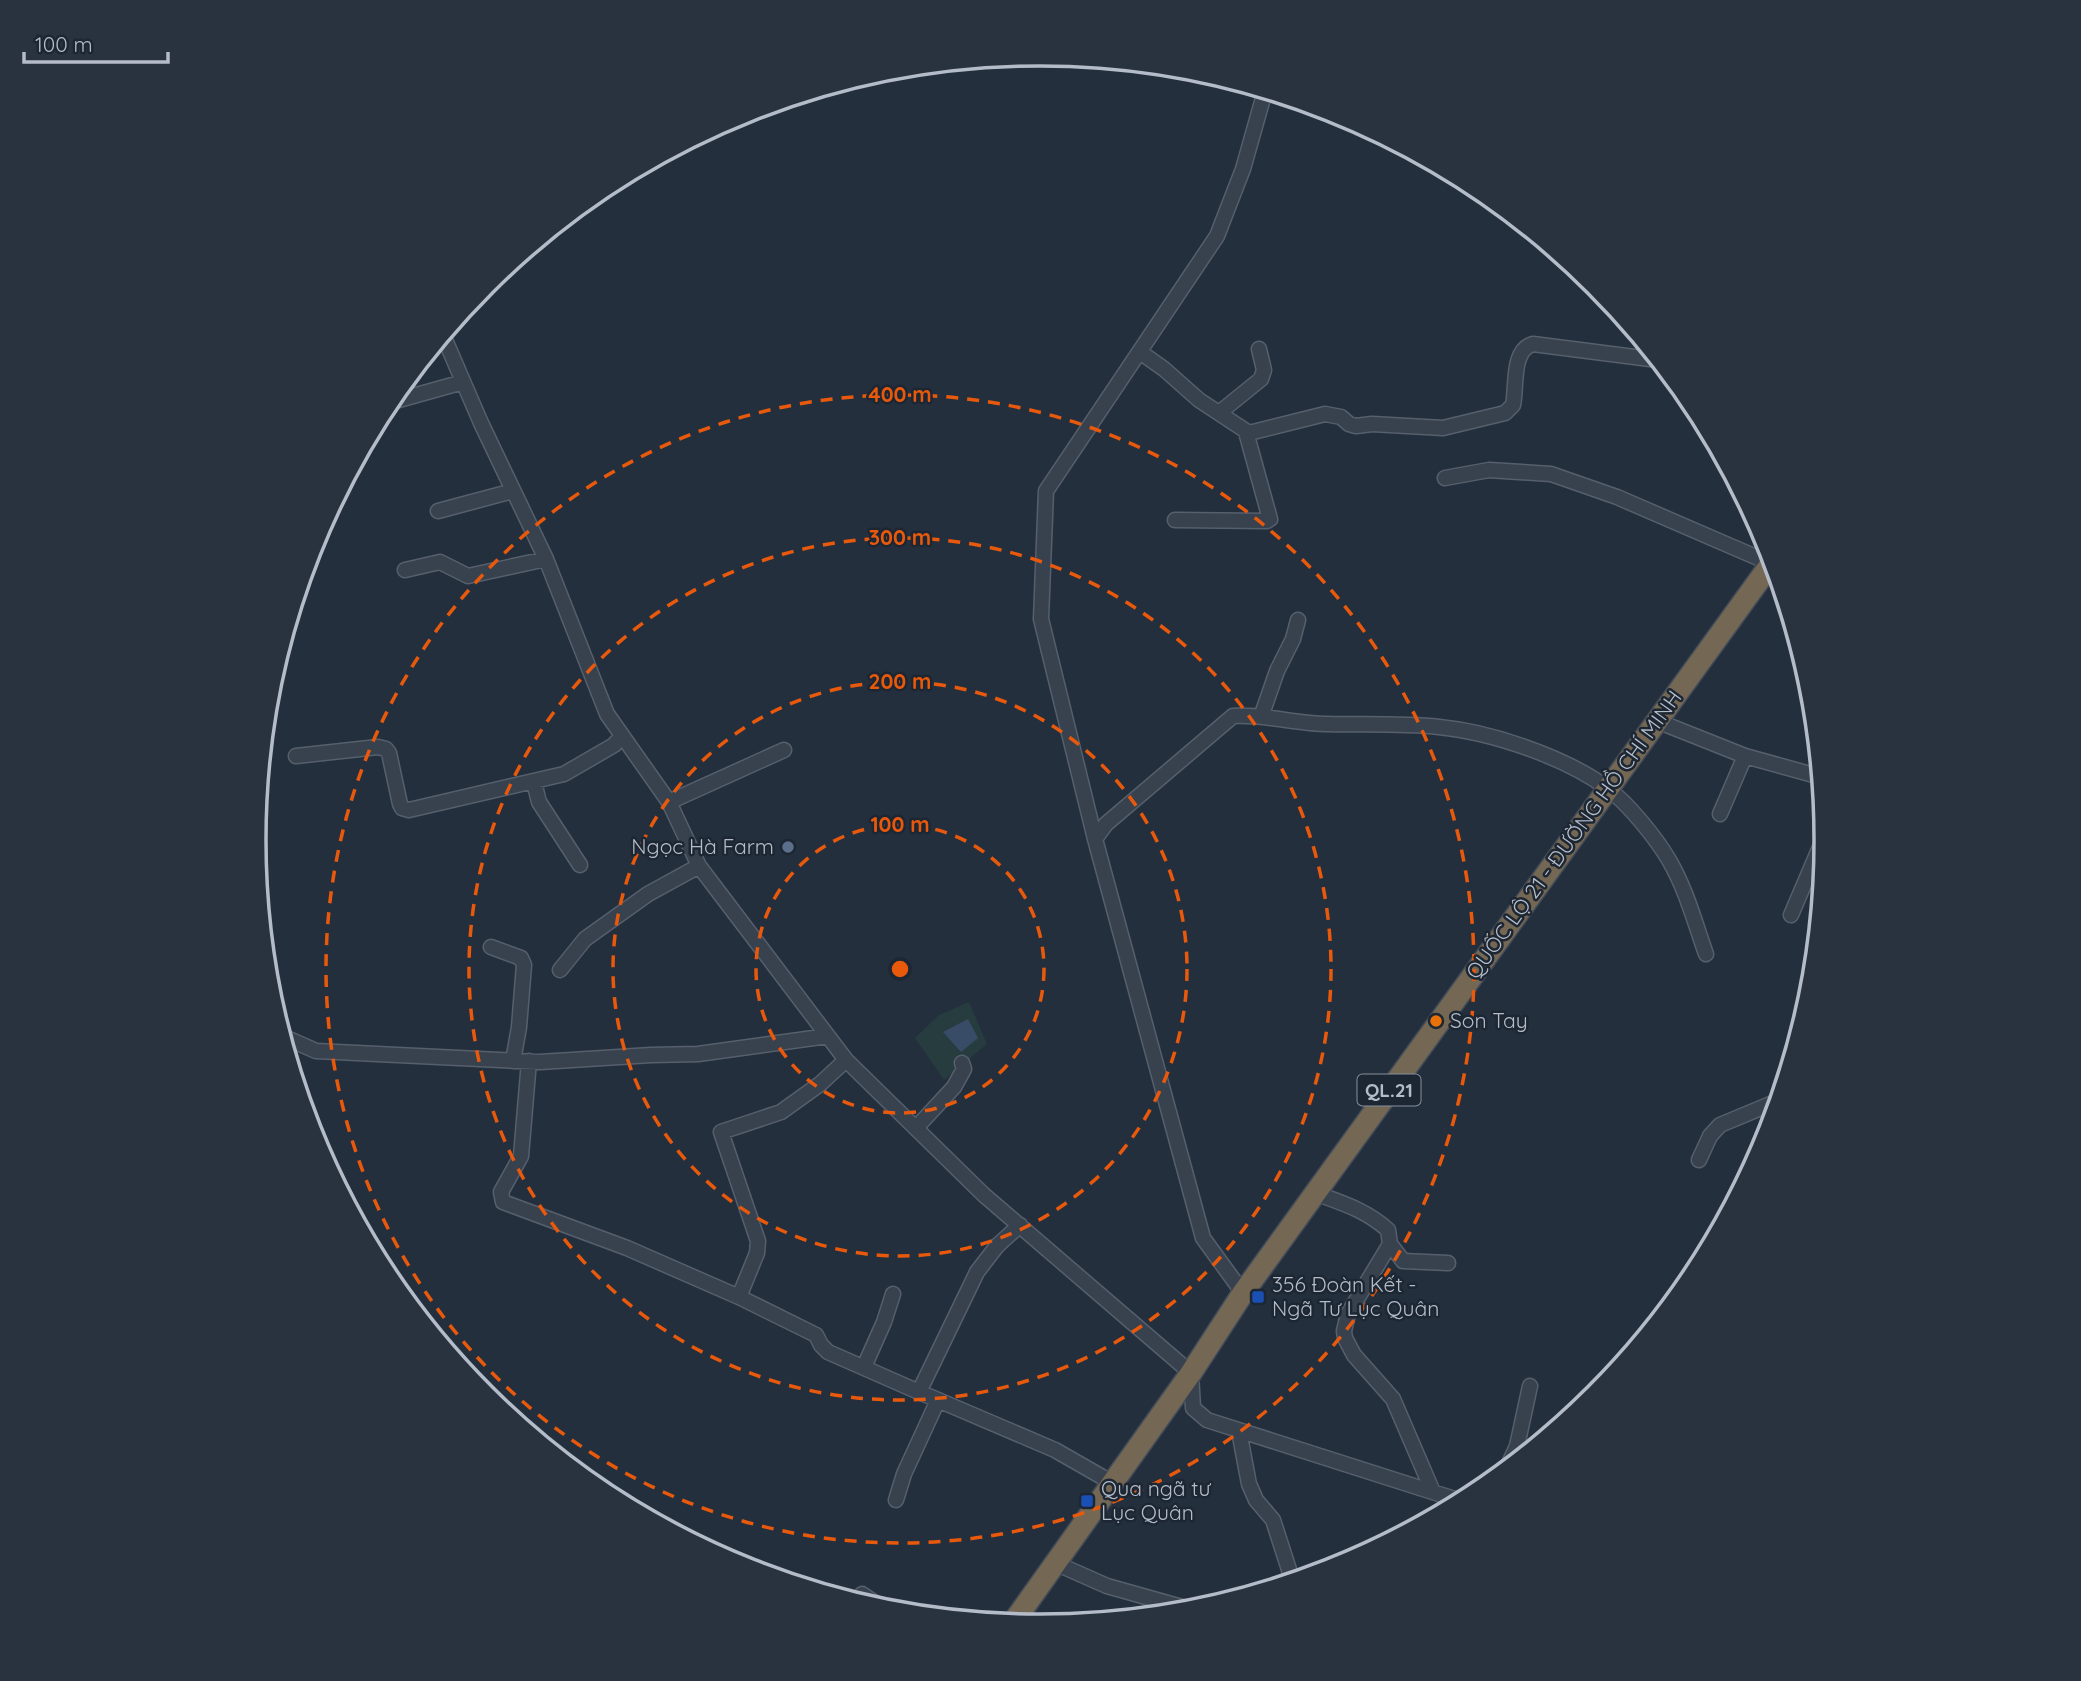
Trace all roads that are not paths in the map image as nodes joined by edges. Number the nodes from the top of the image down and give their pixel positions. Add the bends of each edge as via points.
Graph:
1 (1263, 100) edge
2 (447, 344) edge
3 (1259, 349) dead end
4 (1140, 352) junction
5 (1646, 358) edge
6 (463, 382) junction
7 (405, 398) edge
8 (1219, 414) junction
9 (1246, 432) junction
10 (1445, 478) dead end
11 (513, 491) junction
12 (438, 511) dead end
13 (1175, 520) dead end
14 (1761, 557) edge
15 (545, 559) junction
16 (405, 570) dead end
17 (1766, 572) edge
18 (1298, 620) dead end
19 (1261, 717) junction
20 (1657, 721) junction
21 (622, 737) junction
22 (785, 750) dead end
23 (296, 756) dead end
24 (1745, 756) junction
25 (1811, 774) edge
26 (534, 782) junction
27 (1608, 788) junction
28 (669, 803) junction
29 (1720, 814) dead end
30 (1095, 839) junction
31 (1814, 862) edge
32 (580, 865) dead end
33 (699, 866) junction
34 (1791, 915) dead end
35 (491, 947) dead end
36 (1706, 954) dead end
37 (560, 970) dead end
38 (828, 1036) junction
39 (293, 1041) edge
40 (846, 1060) junction
41 (513, 1061) junction
42 (529, 1061) junction
43 (962, 1063) dead end
44 (1767, 1105) edge
45 (916, 1128) junction
46 (1699, 1160) dead end
47 (1315, 1193) junction
48 (1020, 1225) junction
49 (1390, 1244) junction
50 (1448, 1263) dead end
51 (1243, 1293) junction
52 (893, 1294) dead end
53 (740, 1297) junction
54 (864, 1367) junction
55 (1191, 1373) junction
56 (1530, 1386) dead end
57 (919, 1392) junction
58 (938, 1400) junction
59 (1239, 1431) junction
60 (1513, 1454) edge
61 (1111, 1482) junction
62 (1433, 1492) junction
63 (1450, 1497) edge
64 (896, 1500) dead end
65 (1055, 1563) junction
66 (1290, 1573) edge
67 (1169, 1604) edge
68 (1019, 1614) edge

1 - 4 street via 1243,170 1217,236
2 - 6 street
3 - 8 street via 1264,370 1261,379
4 - 8 street
4 - 30 street via 1046,491 1041,619
5 - 9 street via 1533,344 1521,353 1513,405 1505,413 1443,428 1356,426 1325,414
6 - 7 street
6 - 11 street
8 - 9 street
9 - 13 street via 1269,519
10 - 14 street via 1489,470 1551,474 1579,481
11 - 12 street
11 - 15 street
15 - 16 street via 468,576 440,562
15 - 21 street via 607,714
17 - 20 highway, QUỐC LỘ 21 - ĐƯỜNG HỒ CHÍ MINH / QL.21
18 - 19 street
19 - 27 street via 1306,724 1441,727 1479,734 1523,746
19 - 30 street via 1233,716 1106,824
20 - 24 street
20 - 27 highway, QUỐC LỘ 21 - ĐƯỜNG HỒ CHÍ MINH / QL.21
21 - 26 street via 564,774
21 - 28 street
22 - 28 street
23 - 26 street via 386,749 400,804 407,810
24 - 25 street
24 - 29 street
26 - 32 street via 539,802
27 - 36 street via 1670,862
27 - 47 highway, QUỐC LỘ 21 - ĐƯỜNG HỒ CHÍ MINH / QL.21
28 - 33 street
30 - 51 street via 1203,1238
31 - 34 street
33 - 37 street via 648,894 584,939
33 - 38 street
35 - 41 street via 521,958 524,965
38 - 40 street
38 - 42 street via 698,1054
39 - 41 street via 316,1051
40 - 45 street
40 - 53 street via 781,1112 721,1132 758,1241
41 - 42 street
42 - 53 street via 521,1156 501,1192 503,1202
43 - 45 street via 964,1069 954,1087
44 - 46 street via 1720,1125
45 - 48 street
47 - 49 street via 1370,1215 1388,1230
47 - 51 highway, QUỐC LỘ 21 - ĐƯỜNG HỒ CHÍ MINH / QL.21
48 - 55 street
48 - 57 street via 977,1272
49 - 50 street via 1403,1261
49 - 62 street via 1349,1314 1345,1338 1393,1399
51 - 55 highway, QUỐC LỘ 21 - ĐƯỜNG HỒ CHÍ MINH / QL.21
52 - 54 street
53 - 54 street via 816,1335 828,1352
54 - 57 street
55 - 59 street via 1194,1408 1207,1420
55 - 61 highway, QUỐC LỘ 21 - ĐƯỜNG HỒ CHÍ MINH / QL.21
56 - 60 street
57 - 58 street
58 - 61 street via 1055,1450
58 - 64 street
59 - 62 street
59 - 66 street via 1249,1484 1273,1520
61 - 65 highway, QUỐC LỘ 21 - ĐƯỜNG HỒ CHÍ MINH / QL.21
62 - 63 street
65 - 67 street via 1107,1586
65 - 68 highway, QUỐC LỘ 21 - ĐƯỜNG HỒ CHÍ MINH / QL.21

